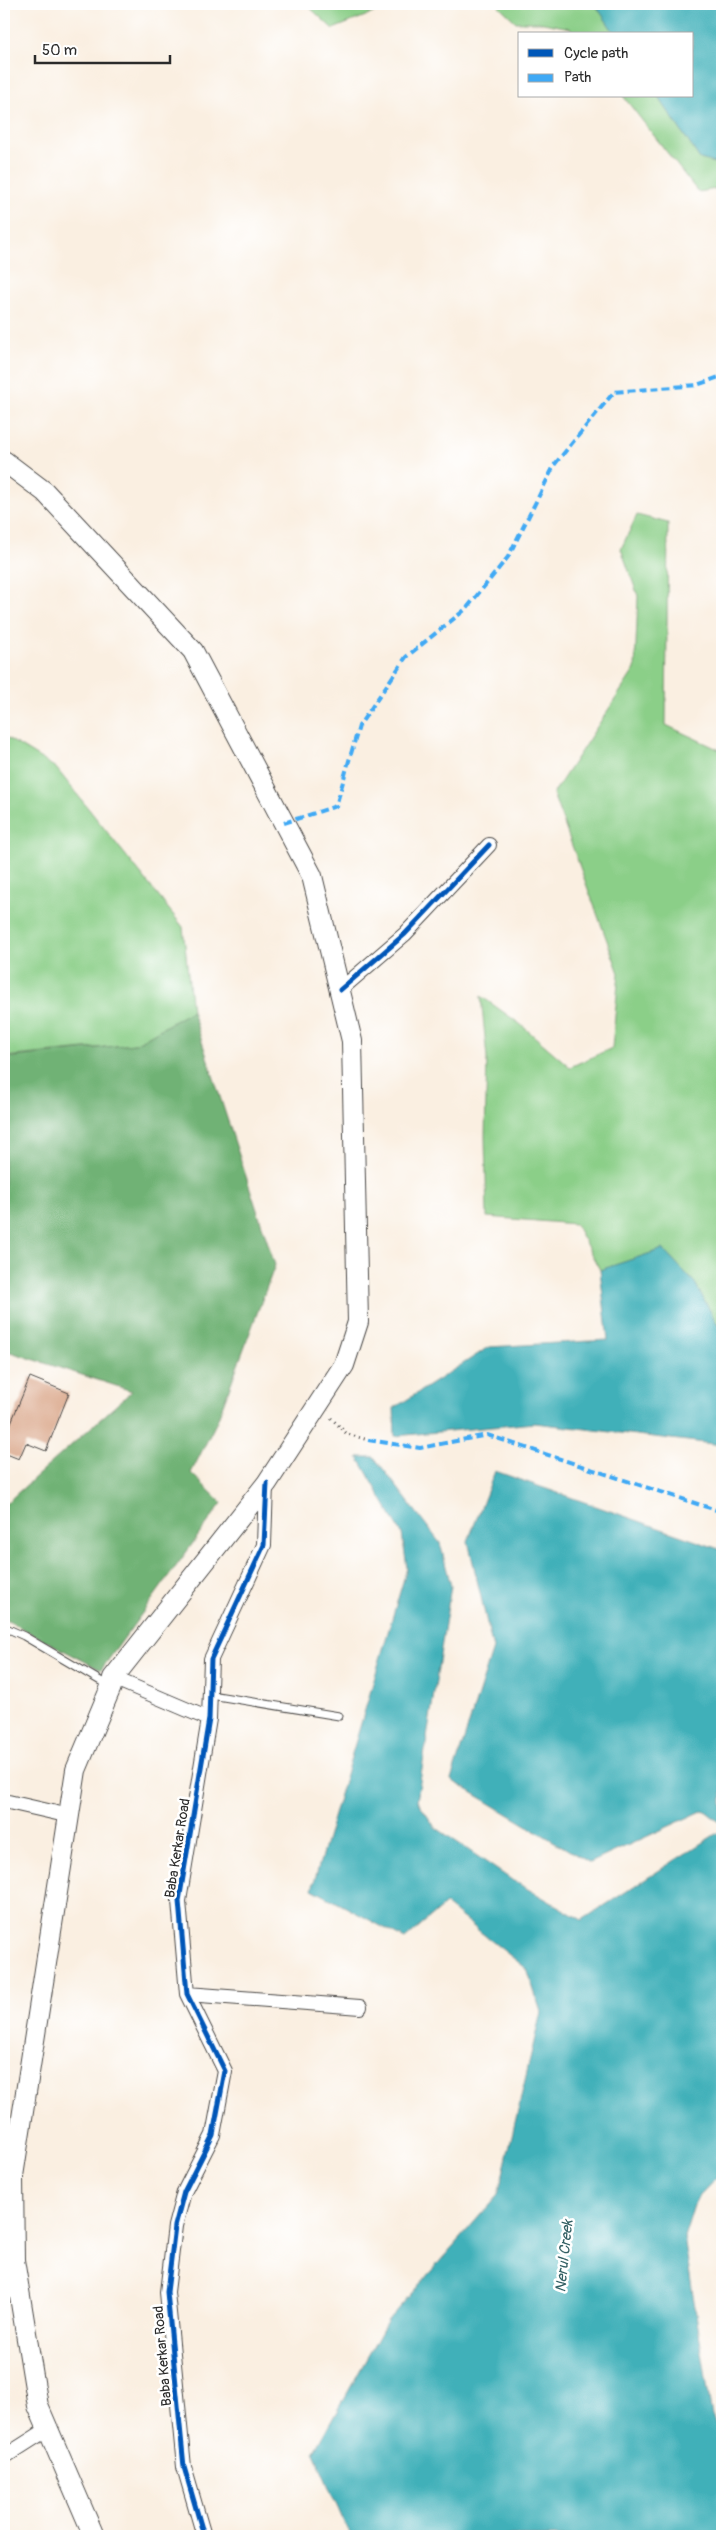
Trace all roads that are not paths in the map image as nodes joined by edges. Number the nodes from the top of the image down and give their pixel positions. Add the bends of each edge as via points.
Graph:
1 (4, 461) edge
2 (489, 845) dead end
3 (340, 990) junction
4 (266, 1483) junction
5 (4, 1627) edge
6 (112, 1683) junction
7 (211, 1695) junction
8 (339, 1716) dead end
9 (209, 1719) junction
10 (4, 1801) edge
11 (70, 1816) junction
12 (187, 1994) junction
13 (360, 2007) dead end
14 (8, 2177) edge
15 (48, 2429) junction
16 (4, 2457) edge
17 (94, 2536) edge
18 (204, 2536) edge

1 - 3 main road via 45,492 193,651 312,876
2 - 3 street via 405,934
3 - 4 main road via 352,1041 358,1322 344,1365
4 - 6 main road
4 - 7 street, Baba Kerkar Road via 264,1545 211,1659
5 - 6 lane
6 - 9 street
6 - 11 main road via 76,1770
7 - 8 lane
7 - 9 street, Baba Kerkar Road
9 - 12 street, Baba Kerkar Road via 179,1901
10 - 11 street
11 - 14 main road
12 - 13 street
12 - 18 street, Baba Kerkar Road via 225,2072 213,2135 184,2192 175,2226 168,2292 184,2467
14 - 15 main road via 14,2260 38,2406
15 - 16 street
15 - 17 main road

